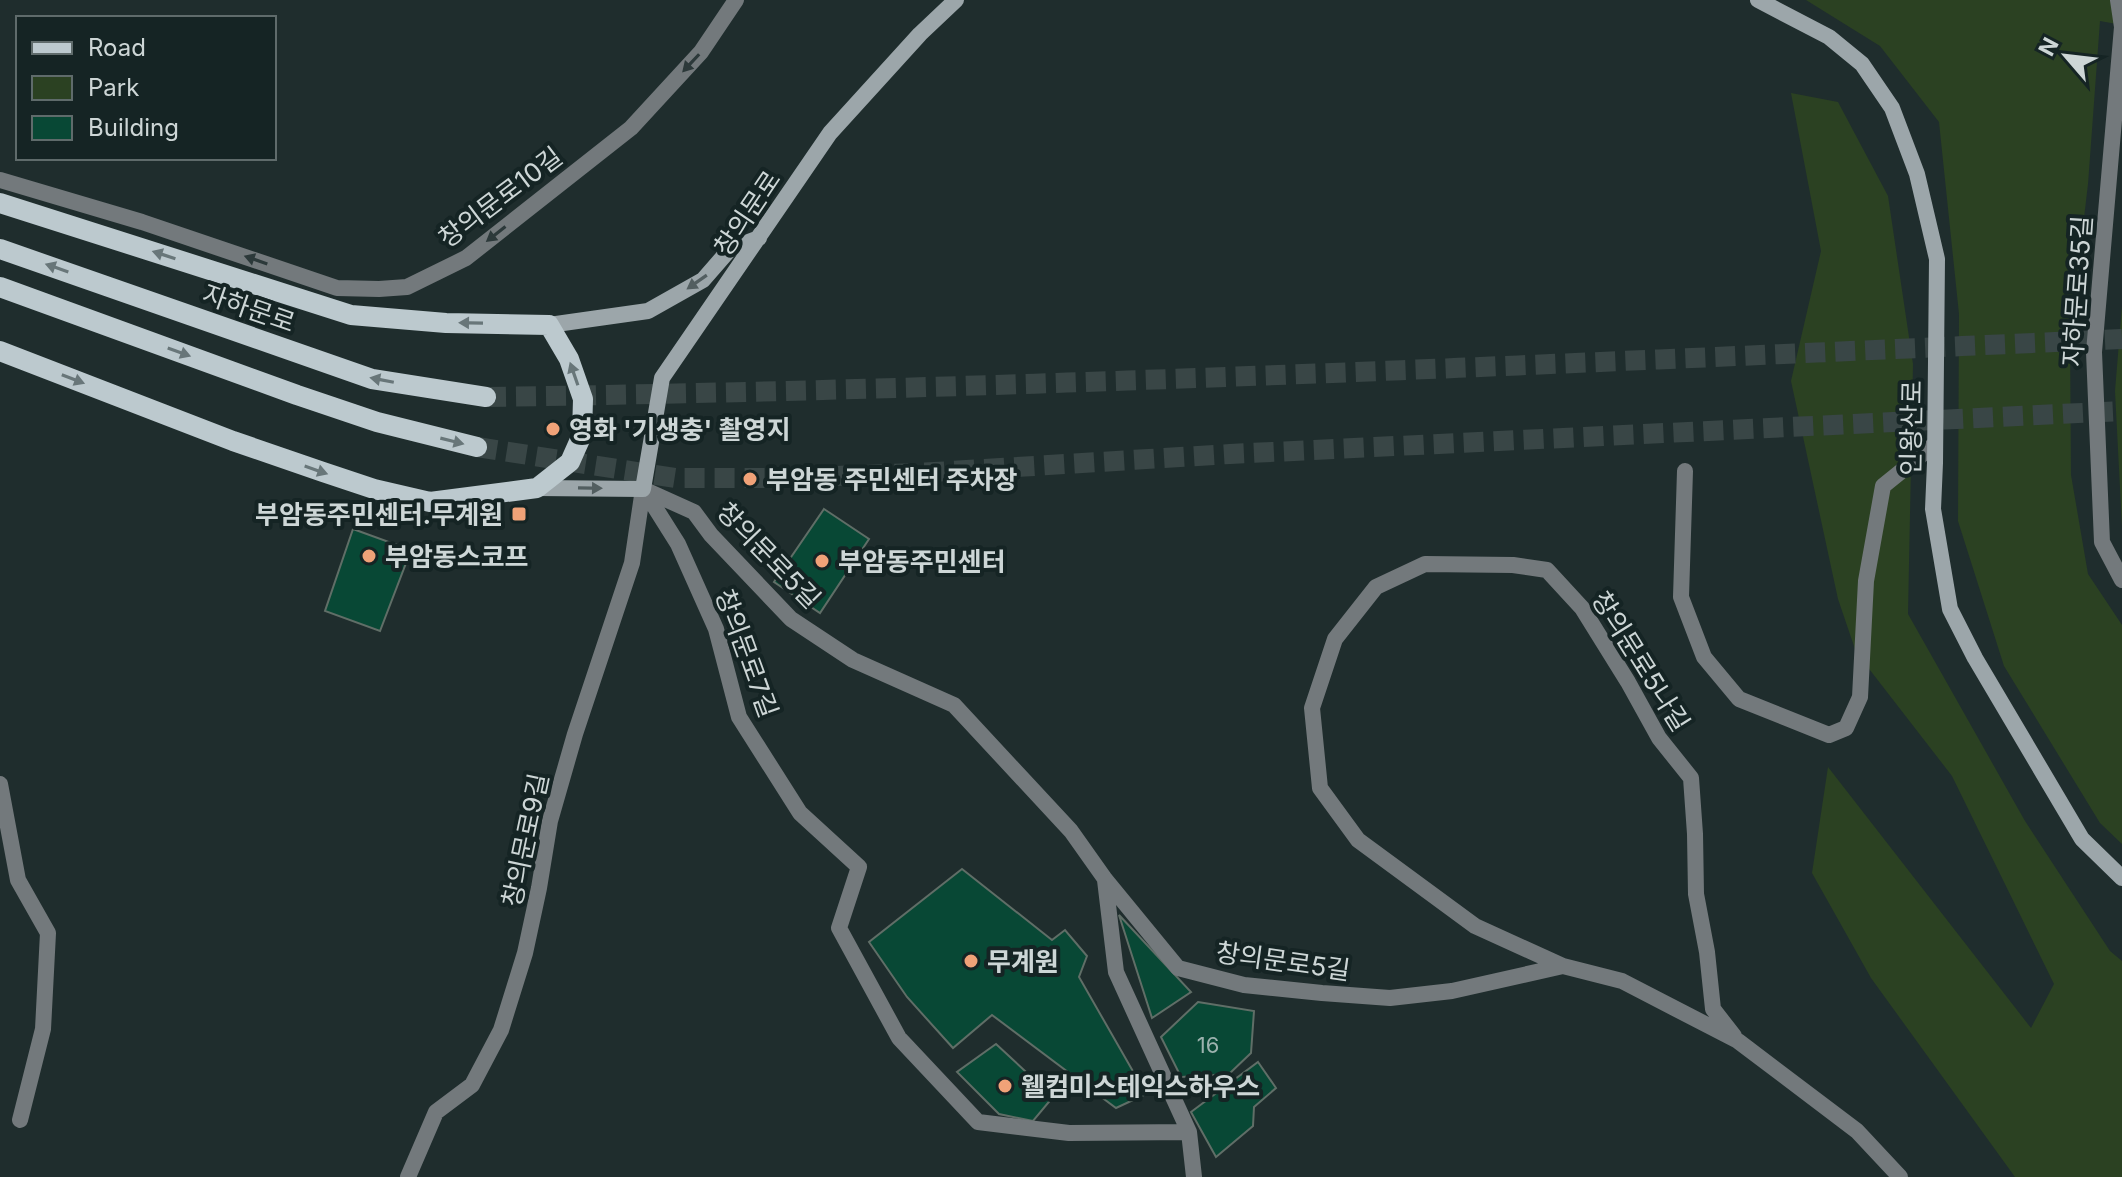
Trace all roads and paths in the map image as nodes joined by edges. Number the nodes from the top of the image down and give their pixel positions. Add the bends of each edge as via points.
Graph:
1 (736, 0) edge
2 (956, 0) edge
3 (1758, 0) edge
4 (2118, 0) edge
5 (0, 180) edge
6 (0, 203) edge
7 (759, 238) junction
8 (0, 249) edge
9 (0, 287) edge
10 (549, 325) junction
11 (0, 351) edge
12 (486, 397) tunnel mouth
13 (1935, 444) junction
14 (477, 447) tunnel mouth
15 (1685, 471) dead end
16 (537, 488) junction
17 (643, 489) junction
18 (2122, 580) edge
19 (0, 784) edge
20 (2122, 878) edge
21 (1105, 879) junction
22 (1563, 966) junction
23 (1738, 1041) junction
24 (20, 1120) dead end
25 (1189, 1132) junction
26 (408, 1177) edge
27 (1194, 1177) edge
28 (1900, 1177) edge

1 -> 5 street, 창의문로10길 via 701,52 631,128 466,258 407,287 337,288
2 - 7 street, 창의문로 via 830,133
3 - 13 street, 인왕산로 via 1829,37 1862,64 1892,108 1917,174 1937,259
4 - 18 street, 자하문로35길 via 2122,27 2094,352 2102,542
10 -> 6 main road via 351,315
7 -> 10 street via 730,249 703,280 648,311
7 - 17 street, 창의문로 via 662,378
12 -> 8 main road, 자하문로 via 372,379
9 -> 14 main road via 350,413
16 -> 10 main road via 570,462 582,435 583,399
11 -> 16 main road via 374,489 430,502
13 - 15 street via 1883,486 1866,581 1860,697 1846,728 1829,735 1739,699 1704,657 1681,597
13 - 20 street, 인왕산로 via 1933,509 1950,609 2082,839
16 -> 17 street
17 - 21 street, 창의문로5길 via 694,512 791,619 853,660 954,705 1071,831
17 - 25 street, 창의문로7길 via 678,544 716,629 739,717 800,813 859,867 839,928 899,1038 978,1122 1069,1133
17 - 26 street, 창의문로9길 via 632,563 550,821 525,953 501,1030 472,1085 436,1112
19 - 24 street via 18,880 48,933 43,1029
21 - 22 street, 창의문로5길 via 1178,968 1244,985 1390,998 1452,991
21 - 25 street via 1116,972
22 - 23 street, 창의문로5길 via 1622,981
22 - 23 street, 창의문로5나길 via 1475,926 1358,840 1320,788 1312,708 1335,639 1376,587 1425,564 1547,570 1582,608 1659,738 1691,778 1696,894 1713,1009
23 - 28 street, 창의문로5길 via 1857,1131
25 - 27 street

